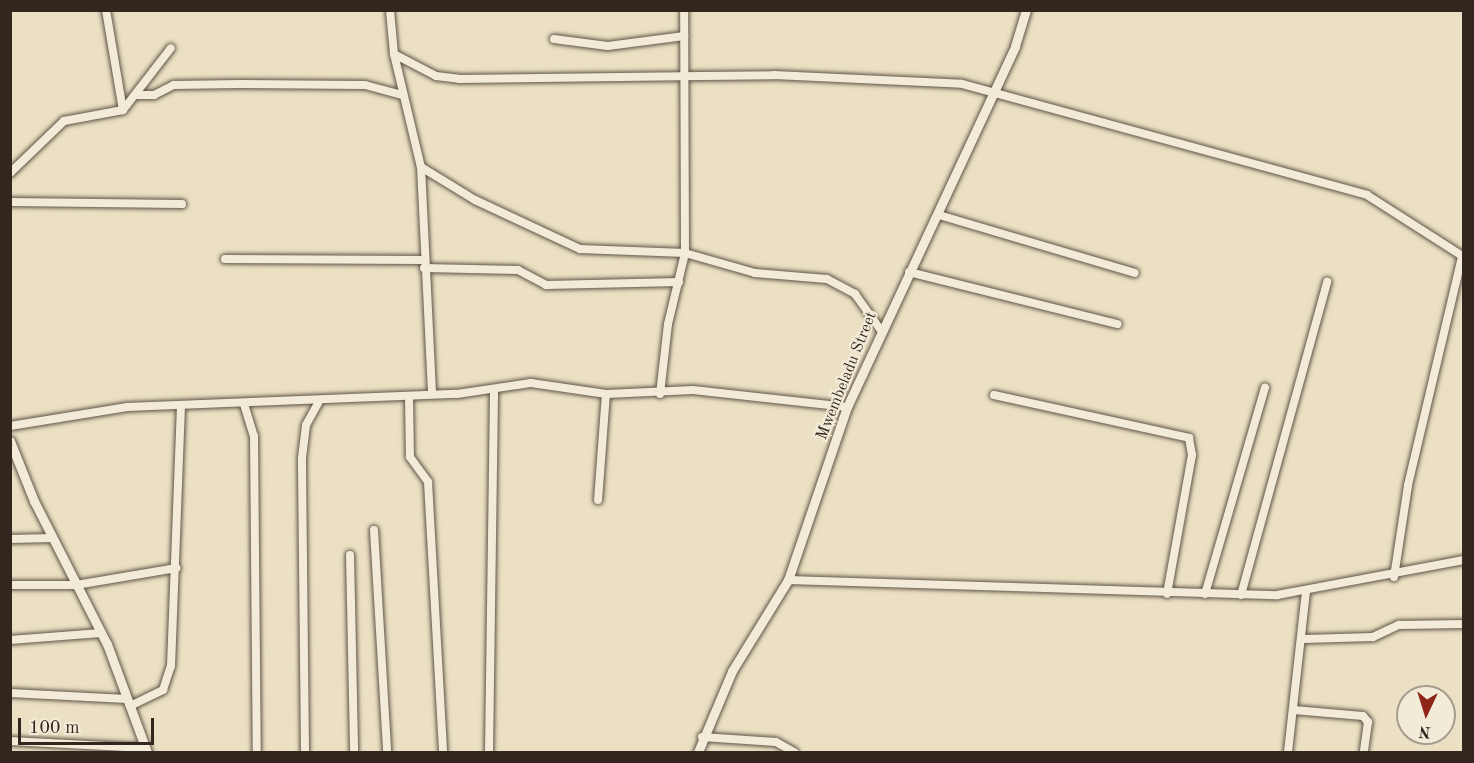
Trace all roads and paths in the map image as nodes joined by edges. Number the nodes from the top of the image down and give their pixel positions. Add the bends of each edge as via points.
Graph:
1 (106, 10) edge
2 (390, 10) edge
3 (684, 10) edge
4 (1026, 10) edge
5 (684, 36) junction
6 (554, 39) dead end
7 (171, 48) dead end
8 (394, 54) junction
9 (688, 76) junction
10 (994, 93) junction
11 (137, 95) junction
12 (403, 95) junction
13 (123, 110) junction
14 (421, 167) junction
15 (10, 173) edge
16 (10, 202) edge
17 (182, 204) dead end
18 (939, 215) junction
19 (685, 253) junction
20 (1463, 256) edge
21 (225, 259) dead end
22 (424, 264) junction
23 (909, 272) junction
24 (1135, 273) dead end
25 (679, 282) junction
26 (1327, 282) dead end
27 (1118, 324) dead end
28 (880, 328) junction
29 (1265, 388) dead end
30 (494, 392) junction
31 (432, 394) junction
32 (606, 394) junction
33 (660, 394) junction
34 (994, 395) dead end
35 (409, 396) junction
36 (318, 403) junction
37 (244, 405) junction
38 (181, 406) junction
39 (847, 407) junction
40 (10, 426) edge
41 (10, 441) edge
42 (15, 465) edge
43 (598, 500) dead end
44 (374, 530) dead end
45 (53, 538) junction
46 (10, 539) edge
47 (350, 555) dead end
48 (1464, 560) edge
49 (177, 568) junction
50 (1394, 577) junction
51 (788, 580) junction
52 (10, 585) edge
53 (76, 585) junction
54 (1306, 591) junction
55 (1167, 594) junction
56 (1205, 594) junction
57 (1241, 594) junction
58 (1464, 624) edge
59 (101, 633) junction
60 (1304, 639) junction
61 (10, 640) edge
62 (10, 693) edge
63 (129, 702) junction
64 (1294, 710) junction
65 (702, 737) junction
66 (10, 741) edge
67 (146, 750) edge
68 (257, 753) edge
69 (305, 753) edge
70 (354, 753) edge
71 (387, 753) edge
72 (443, 753) edge
73 (489, 753) edge
74 (698, 753) edge
75 (794, 753) edge
76 (1288, 753) edge
77 (1364, 753) edge

1 - 13 street
2 - 8 street
3 - 5 street
4 - 10 street, Mwembeladu Street
5 - 6 street via 608,46
5 - 9 street
7 - 11 street
8 - 9 street via 430,74 459,79
8 - 12 street
9 - 10 street via 885,79 962,84
9 - 19 street
10 - 18 street, Mwembeladu Street
10 - 20 street via 1367,195
11 - 12 street via 154,95 174,85 240,84 365,85
11 - 13 street
12 - 14 street
13 - 15 street via 64,121
14 - 19 street via 475,200 580,249
14 - 22 street
16 - 17 street
18 - 23 street, Mwembeladu Street
18 - 24 street
19 - 25 street
19 - 28 street via 755,273 827,279 855,294
20 - 50 street via 1408,485
21 - 22 street
22 - 25 street via 518,270 555,285
22 - 31 street
23 - 27 street
23 - 28 street, Mwembeladu Street
25 - 33 street via 668,324
26 - 57 street
28 - 39 street, Mwembeladu Street
29 - 56 street
30 - 31 street
30 - 32 street via 544,383
30 - 73 street
31 - 35 street
32 - 33 street
32 - 43 street
33 - 39 street via 693,390
34 - 55 street via 1189,438 1192,455
35 - 36 street
35 - 72 street via 410,457 429,482
36 - 37 street
36 - 69 street via 306,425 302,458
37 - 38 street
37 - 68 street via 254,436
38 - 40 street via 96,410
38 - 49 street
39 - 51 street, Mwembeladu Street
41 - 42 street
42 - 45 street
44 - 71 street
45 - 46 street
45 - 53 street
47 - 70 street
48 - 50 street
49 - 53 street
49 - 63 street via 171,666 163,690
50 - 54 street
51 - 55 street via 1007,584
51 - 65 street, Mwembeladu Street via 732,671
52 - 53 street
53 - 59 street
54 - 57 street
54 - 60 street
55 - 56 street
56 - 57 street
58 - 60 street via 1399,625 1373,637
59 - 61 street
59 - 63 street
60 - 64 street
62 - 63 street
63 - 67 street
64 - 76 street
64 - 77 street via 1363,716 1368,722
65 - 74 street, Mwembeladu Street
65 - 75 street via 776,742
66 - 67 street

